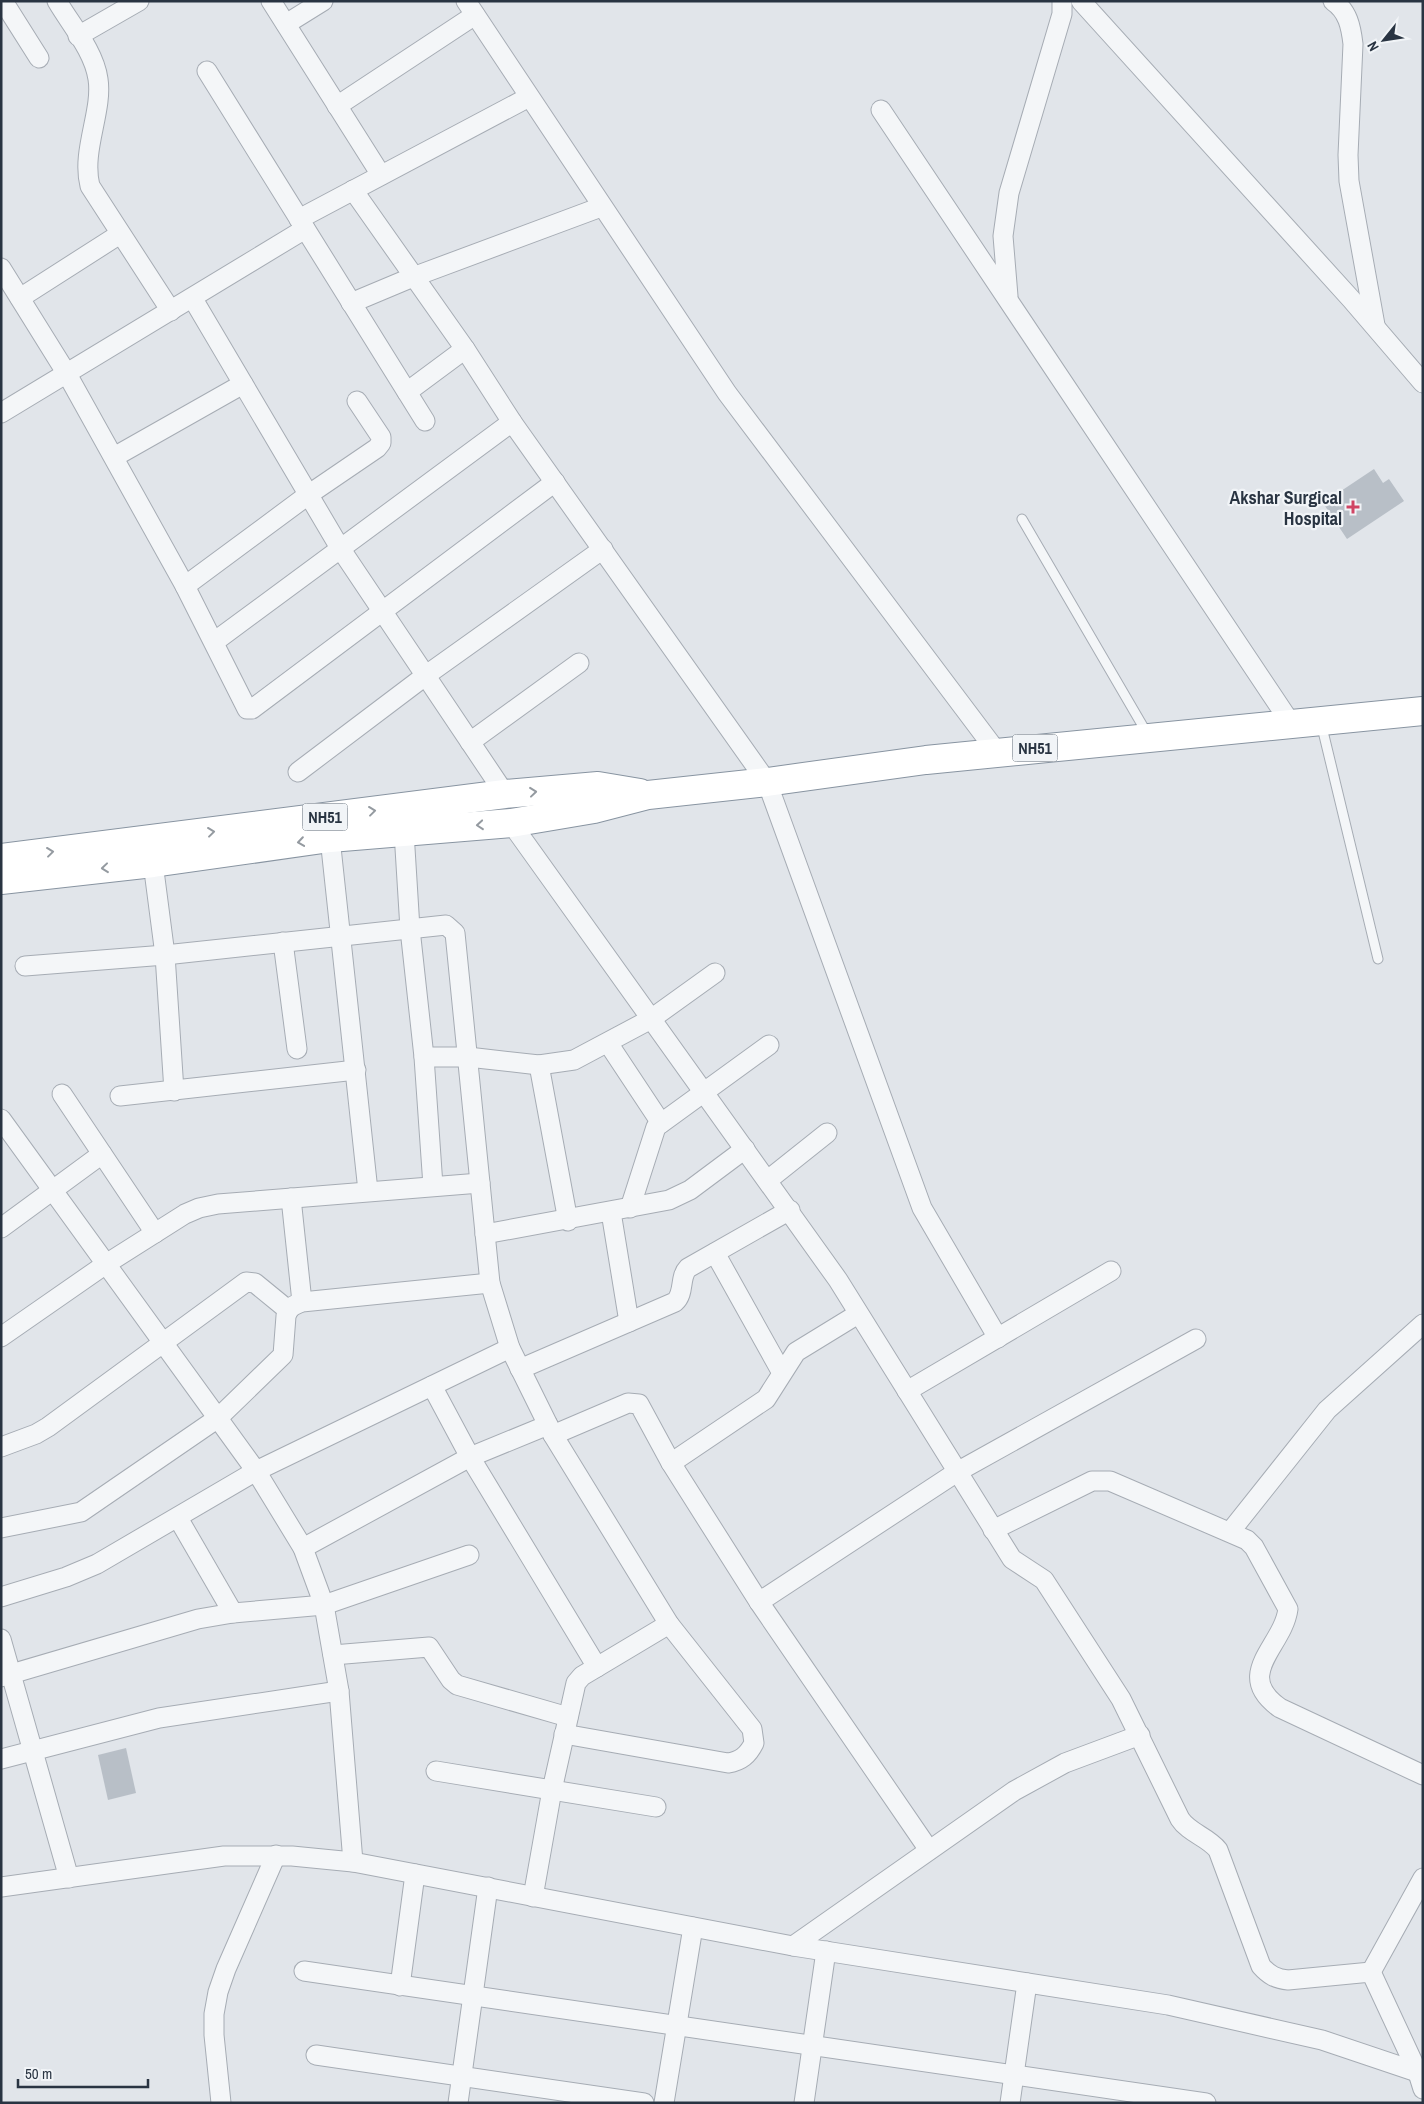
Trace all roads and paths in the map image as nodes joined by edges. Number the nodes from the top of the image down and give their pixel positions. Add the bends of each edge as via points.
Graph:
1 (3, 1) edge
2 (57, 1) edge
3 (139, 1) edge
4 (271, 1) edge
5 (323, 1) edge
6 (1062, 1) edge
7 (1081, 1) edge
8 (1333, 1) edge
9 (471, 8) edge
10 (8, 24) edge
11 (286, 24) junction
12 (78, 36) junction
13 (39, 58) dead end
14 (207, 71) dead end
15 (529, 97) junction
16 (337, 106) junction
17 (881, 110) dead end
18 (381, 175) junction
19 (353, 190) junction
20 (601, 207) junction
21 (302, 224) junction
22 (120, 234) junction
23 (1, 268) edge
24 (413, 277) junction
25 (20, 298) junction
26 (192, 299) junction
27 (1008, 300) junction
28 (351, 303) junction
29 (172, 311) junction
30 (1375, 326) junction
31 (465, 349) junction
32 (67, 374) junction
33 (1423, 383) edge
34 (243, 384) junction
35 (406, 392) junction
36 (357, 402) dead end
37 (1, 413) edge
38 (425, 421) dead end
39 (512, 422) junction
40 (114, 457) junction
41 (555, 482) junction
42 (308, 495) junction
43 (1022, 519) dead end
44 (340, 548) junction
45 (603, 550) junction
46 (185, 586) junction
47 (381, 612) junction
48 (214, 642) junction
49 (579, 663) dead end
50 (426, 676) junction
51 (1423, 711) edge
52 (1321, 722) junction
53 (1292, 725) junction
54 (1150, 737) junction
55 (470, 742) junction
56 (997, 752) junction
57 (298, 772) dead end
58 (767, 782) junction
59 (505, 794) junction
60 (648, 795) junction
61 (511, 823) junction
62 (404, 832) junction
63 (330, 838) junction
64 (1, 858) edge
65 (154, 863) junction
66 (1, 880) edge
67 (410, 929) junction
68 (342, 935) junction
69 (283, 942) junction
70 (164, 955) junction
71 (1378, 959) dead end
72 (25, 966) dead end
73 (715, 973) dead end
74 (651, 1019) junction
75 (608, 1043) junction
76 (769, 1045) dead end
77 (297, 1049) dead end
78 (424, 1056) junction
79 (468, 1057) junction
80 (539, 1064) junction
81 (356, 1070) junction
82 (174, 1091) junction
83 (703, 1091) junction
84 (62, 1094) dead end
85 (120, 1096) dead end
86 (1, 1120) edge
87 (660, 1123) junction
88 (827, 1133) dead end
89 (745, 1149) junction
90 (102, 1154) junction
91 (768, 1180) junction
92 (480, 1183) junction
93 (433, 1186) junction
94 (53, 1189) junction
95 (368, 1191) junction
96 (291, 1198) junction
97 (630, 1208) junction
98 (790, 1210) junction
99 (611, 1212) junction
100 (568, 1220) junction
101 (1, 1228) edge
102 (155, 1233) junction
103 (485, 1234) junction
104 (714, 1253) junction
105 (106, 1264) junction
106 (1112, 1271) dead end
107 (490, 1282) junction
108 (295, 1306) junction
109 (858, 1314) junction
110 (629, 1322) junction
111 (1423, 1324) edge
112 (1, 1337) edge
113 (998, 1338) junction
114 (1196, 1340) dead end
115 (162, 1343) junction
116 (510, 1348) junction
117 (520, 1369) junction
118 (782, 1374) junction
119 (432, 1386) junction
120 (907, 1391) junction
121 (218, 1418) junction
122 (550, 1430) junction
123 (1, 1447) edge
124 (470, 1457) junction
125 (671, 1463) junction
126 (256, 1471) junction
127 (957, 1472) junction
128 (178, 1518) junction
129 (1, 1528) edge
130 (993, 1530) junction
131 (1230, 1532) junction
132 (303, 1548) junction
133 (468, 1555) dead end
134 (1, 1597) edge
135 (759, 1602) junction
136 (324, 1605) junction
137 (233, 1614) junction
138 (669, 1624) junction
139 (1, 1639) edge
140 (333, 1655) junction
141 (597, 1668) junction
142 (7, 1676) edge
143 (338, 1691) junction
144 (566, 1725) junction
145 (1140, 1735) junction
146 (33, 1750) junction
147 (1, 1759) edge
148 (436, 1771) dead end
149 (1423, 1775) edge
150 (552, 1790) junction
151 (656, 1808) dead end
152 (929, 1850) junction
153 (276, 1855) junction
154 (353, 1862) junction
155 (415, 1874) junction
156 (70, 1878) junction
157 (1423, 1878) edge
158 (1, 1887) edge
159 (488, 1887) junction
160 (533, 1897) junction
161 (694, 1927) junction
162 (793, 1946) junction
163 (826, 1951) junction
164 (304, 1971) dead end
165 (1370, 1972) junction
166 (1027, 1983) junction
167 (400, 1986) junction
168 (473, 1997) junction
169 (675, 2026) junction
170 (812, 2047) junction
171 (316, 2055) dead end
172 (462, 2075) junction
173 (1014, 2075) junction
174 (1421, 2079) edge
175 (221, 2103) edge
176 (458, 2103) edge
177 (644, 2103) edge
178 (664, 2103) edge
179 (804, 2103) edge
180 (1010, 2103) edge
181 (1206, 2103) edge

1 - 10 street
2 - 12 street
3 - 12 street
4 - 11 street
5 - 11 street
6 - 27 street via 1062,14 1009,193 1003,236
7 - 30 street
8 - 30 street via 1340,6 1351,28 1349,181
9 - 15 street
9 - 16 street
10 - 13 street
11 - 16 street
12 - 22 street via 93,60 99,81 87,175 90,186
14 - 21 street
15 - 18 street
15 - 20 street
16 - 18 street
17 - 27 street
18 - 19 street
19 - 21 street
19 - 24 street
20 - 24 street
20 - 56 street via 727,393
21 - 26 street
21 - 28 street
22 - 25 street
22 - 29 street
23 - 25 street
24 - 28 street
24 - 31 street
25 - 32 street
26 - 29 street
26 - 34 street
27 - 53 street
28 - 35 street
29 - 32 street
30 - 33 street
31 - 35 street
31 - 39 street
32 - 37 street
32 - 40 street
34 - 40 street
34 - 42 street
35 - 38 street
36 - 42 street via 381,437 381,442 377,448
39 - 41 street
39 - 44 street
40 - 46 street
41 - 45 street
41 - 47 street
42 - 44 street
42 - 46 street
43 - 54 lane
44 - 47 street
44 - 48 street
45 - 50 street
45 - 58 street
46 - 48 street
47 - 48 street via 250,710 244,706
47 - 50 street
49 - 55 street
50 - 55 street
50 - 57 street
51 - 52 highway, NH51
52 - 53 highway, NH51
52 - 71 lane
53 - 54 highway, NH51
54 - 56 highway, NH51
55 - 59 street
56 - 58 highway, NH51
58 - 60 highway, NH51
58 - 113 street via 922,1208
59 -> 60 highway, NH51 via 598,786
64 -> 59 highway, NH51
60 - 61 highway, NH51 via 594,810
61 -> 62 highway, NH51
61 - 74 street
62 - 63 highway, NH51
62 - 67 street
63 -> 65 highway, NH51
63 - 68 street
65 -> 66 highway, NH51
65 - 70 street
67 - 68 street
67 - 78 street
67 - 79 street via 446,925 455,933
68 - 69 street
68 - 81 street
69 - 70 street
69 - 77 street
70 - 72 street
70 - 82 street
73 - 74 street
74 - 75 street
74 - 83 street
75 - 80 street via 574,1060
75 - 87 street
76 - 83 street
78 - 79 street
78 - 93 street
79 - 80 street
79 - 92 street
80 - 100 street
81 - 82 street
81 - 95 street
82 - 85 street
83 - 87 street
83 - 89 street
84 - 90 street
86 - 94 street
87 - 97 street via 652,1133
88 - 91 street
89 - 91 street
89 - 97 street via 680,1197
90 - 94 street
90 - 102 street
91 - 98 street
92 - 93 street
92 - 103 street
93 - 95 street
94 - 101 street
94 - 105 street
95 - 96 street
96 - 102 street via 199,1208
96 - 108 street
97 - 99 street
98 - 104 street
98 - 109 street
99 - 100 street
99 - 110 street
100 - 103 street
102 - 105 street
103 - 107 street
104 - 110 street via 685,1271 680,1296 675,1302
104 - 118 street
105 - 112 street
105 - 115 street
106 - 113 street
107 - 108 street
107 - 116 street
108 - 115 street via 255,1283 246,1282
108 - 121 street via 282,1355
109 - 118 street via 796,1352
109 - 120 street
110 - 117 street
111 - 131 street via 1326,1410
113 - 120 street
114 - 127 street
115 - 121 street
115 - 123 street via 48,1427
116 - 117 street
116 - 119 street
117 - 122 street
118 - 125 street via 766,1399
119 - 124 street
119 - 126 street
120 - 127 street
121 - 126 street
121 - 129 street via 81,1512
122 - 124 street
122 - 125 street via 634,1402 643,1409
122 - 138 street
124 - 132 street
124 - 141 street
125 - 135 street
126 - 128 street
126 - 132 street
127 - 130 street
127 - 135 street
128 - 134 street via 81,1572
128 - 137 street
130 - 131 street via 1100,1479
130 - 145 street via 1015,1562 1044,1580
131 - 149 street via 1251,1542 1288,1609 1261,1665 1261,1690 1280,1708
132 - 136 street
133 - 136 street
135 - 152 street
136 - 137 street
136 - 140 street
137 - 142 street via 182,1624
138 - 141 street
138 - 144 street via 752,1730 754,1743 749,1752 737,1762 728,1763
139 - 142 street
140 - 143 street
140 - 144 street via 429,1647 457,1685
141 - 144 street via 576,1683
142 - 146 street
143 - 146 street via 169,1716
143 - 154 street
144 - 150 street
145 - 152 street via 1042,1774
145 - 165 street via 1183,1823 1218,1850 1256,1956 1268,1974 1288,1980
146 - 147 street
146 - 156 street
148 - 150 street
150 - 151 street
150 - 160 street
152 - 162 street
153 - 154 street
153 - 156 street via 224,1856
153 - 175 street via 218,1992 214,2034
154 - 155 street
155 - 159 street
155 - 167 street
156 - 158 street
157 - 165 street
159 - 160 street
159 - 168 street
160 - 161 street
161 - 162 street
161 - 169 street
162 - 163 street
163 - 166 street
163 - 170 street
164 - 167 street
165 - 174 street
166 - 173 street
166 - 174 street via 1168,2005 1322,2040
167 - 168 street
168 - 169 street
168 - 172 street
169 - 170 street
169 - 178 street
170 - 173 street
170 - 179 street
171 - 172 street
172 - 176 street
172 - 177 street
173 - 180 street
173 - 181 street

